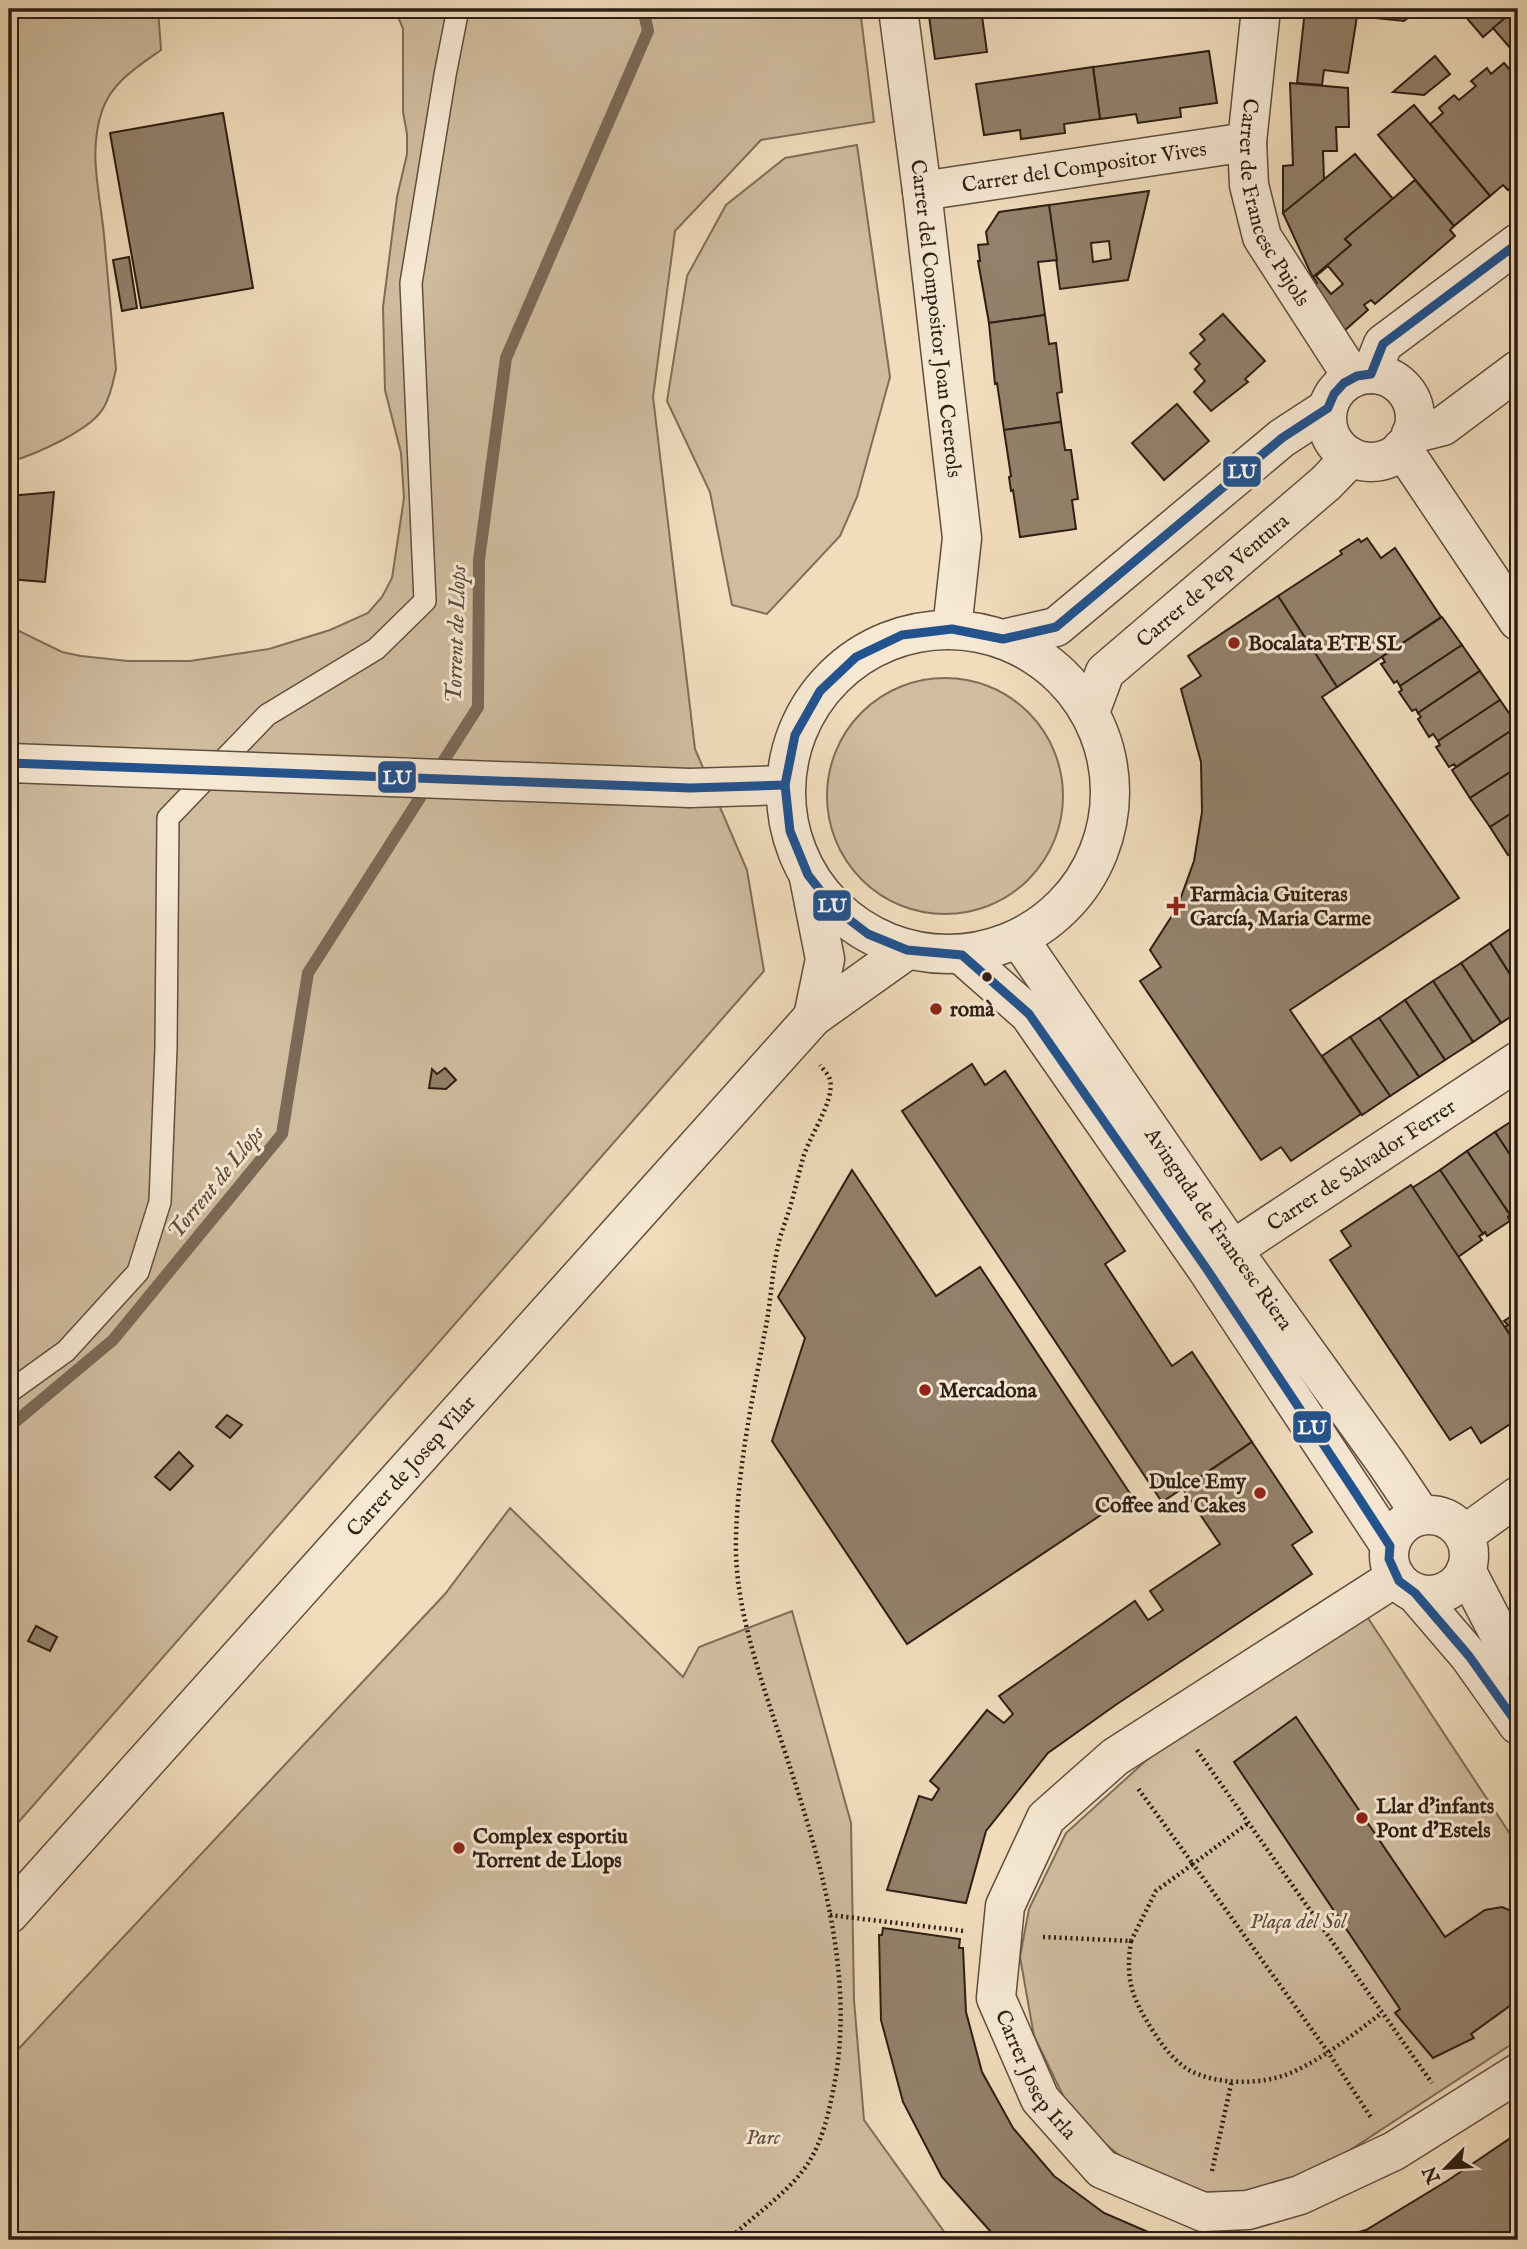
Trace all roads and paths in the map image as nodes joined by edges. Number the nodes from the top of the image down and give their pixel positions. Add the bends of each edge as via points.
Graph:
1 (458, 9) edge
2 (898, 9) edge
3 (1261, 9) edge
4 (1247, 142) junction
5 (922, 191) junction
6 (1518, 243) edge
7 (1518, 370) edge
8 (1362, 376) junction
9 (1328, 408) junction
10 (1407, 441) junction
11 (1351, 457) junction
12 (1518, 621) edge
13 (952, 629) junction
14 (1003, 639) junction
15 (1090, 712) junction
16 (9, 763) edge
17 (785, 785) junction
18 (808, 875) junction
19 (1019, 939) junction
20 (907, 950) junction
21 (962, 955) junction
22 (805, 1025) junction
23 (1518, 1061) edge
24 (1219, 1258) junction
25 (9, 1392) edge
26 (1518, 1496) edge
27 (1421, 1515) junction
28 (1465, 1553) junction
29 (1400, 1572) junction
30 (1518, 1662) edge
31 (1175, 1718) junction
32 (1518, 1725) edge
33 (1247, 1824) junction
34 (9, 1913) edge
35 (1131, 1941) dead end
36 (1382, 2013) junction
37 (1328, 2052) junction
38 (1518, 2073) edge
39 (1232, 2080) junction
40 (1455, 2115) junction
41 (1394, 2151) junction
42 (1200, 2226) edge
43 (728, 2240) edge

1 - 25 lane via 411,283 425,601 376,649 267,715 168,818 160,1202 138,1272 66,1351
2 - 5 street, Carrer del Compositor Joan Cererols
3 - 4 street, Carrer de Francesc Pujols
4 - 5 street, Carrer del Compositor Vives
4 - 8 street, Carrer de Francesc Pujols via 1249,185 1262,237
5 - 13 street, Carrer del Compositor Joan Cererols via 962,538
6 - 8 street via 1383,344
7 - 10 street via 1443,426
8 - 9 street via 1344,383
8 - 10 street via 1385,376 1407,393 1414,420
9 - 11 street via 1331,436
9 - 14 street via 1282,438 1056,627
10 - 11 street via 1394,456 1380,461
10 - 12 street
11 - 15 street, Carrer de Pep Ventura via 1105,672
13 - 14 street
13 - 17 street via 902,635 856,657 820,691 801,724
14 - 15 street via 1038,656 1067,681
15 - 19 street via 1108,762 1109,815 1094,865 1062,908
16 - 17 street, bridge via 690,789
17 - 18 street via 790,831
18 - 20 street via 834,908 868,934
18 - 22 street via 825,959
19 - 21 street
19 - 24 street, Avinguda de Francesc Riera
20 - 21 street
20 - 22 street, Carrer de Josep Vilar
21 - 24 street, Avinguda de Francesc Riera via 1030,1014
22 - 34 street, Carrer de Josep Vilar
22 - 43 path via 830,1079 830,1098 805,1147 778,1244 739,1472 735,1541 753,1655 798,1792 830,1915 841,2014 839,2059 827,2122 809,2163
23 - 24 street, Carrer de Salvador Ferrer
24 - 27 street, Avinguda de Francesc Riera via 1386,1463
24 - 29 street, Avinguda de Francesc Riera
26 - 28 street
27 - 28 street via 1446,1518
27 - 29 street via 1394,1534
28 - 29 street via 1460,1580 1451,1589 1427,1595
28 - 30 street via 1498,1632
29 - 31 street, Carrer Josep Irla
29 - 32 street, Avinguda de Francesc Riera
31 - 33 path
31 - 42 street, Carrer Josep Irla via 1115,1757 1046,1818 1004,1906 996,1998 1040,2099 1102,2169
33 - 36 path
33 - 37 path via 1193,1864
35 - 39 path via 1127,1966 1132,1990 1163,2046 1189,2070
36 - 37 path
36 - 40 path
37 - 39 path via 1285,2075 1250,2082
37 - 41 path
38 - 40 street, Carrer Josep Irla
39 - 42 path
40 - 41 street, Carrer Josep Irla
41 - 42 street, Carrer Josep Irla via 1300,2195

